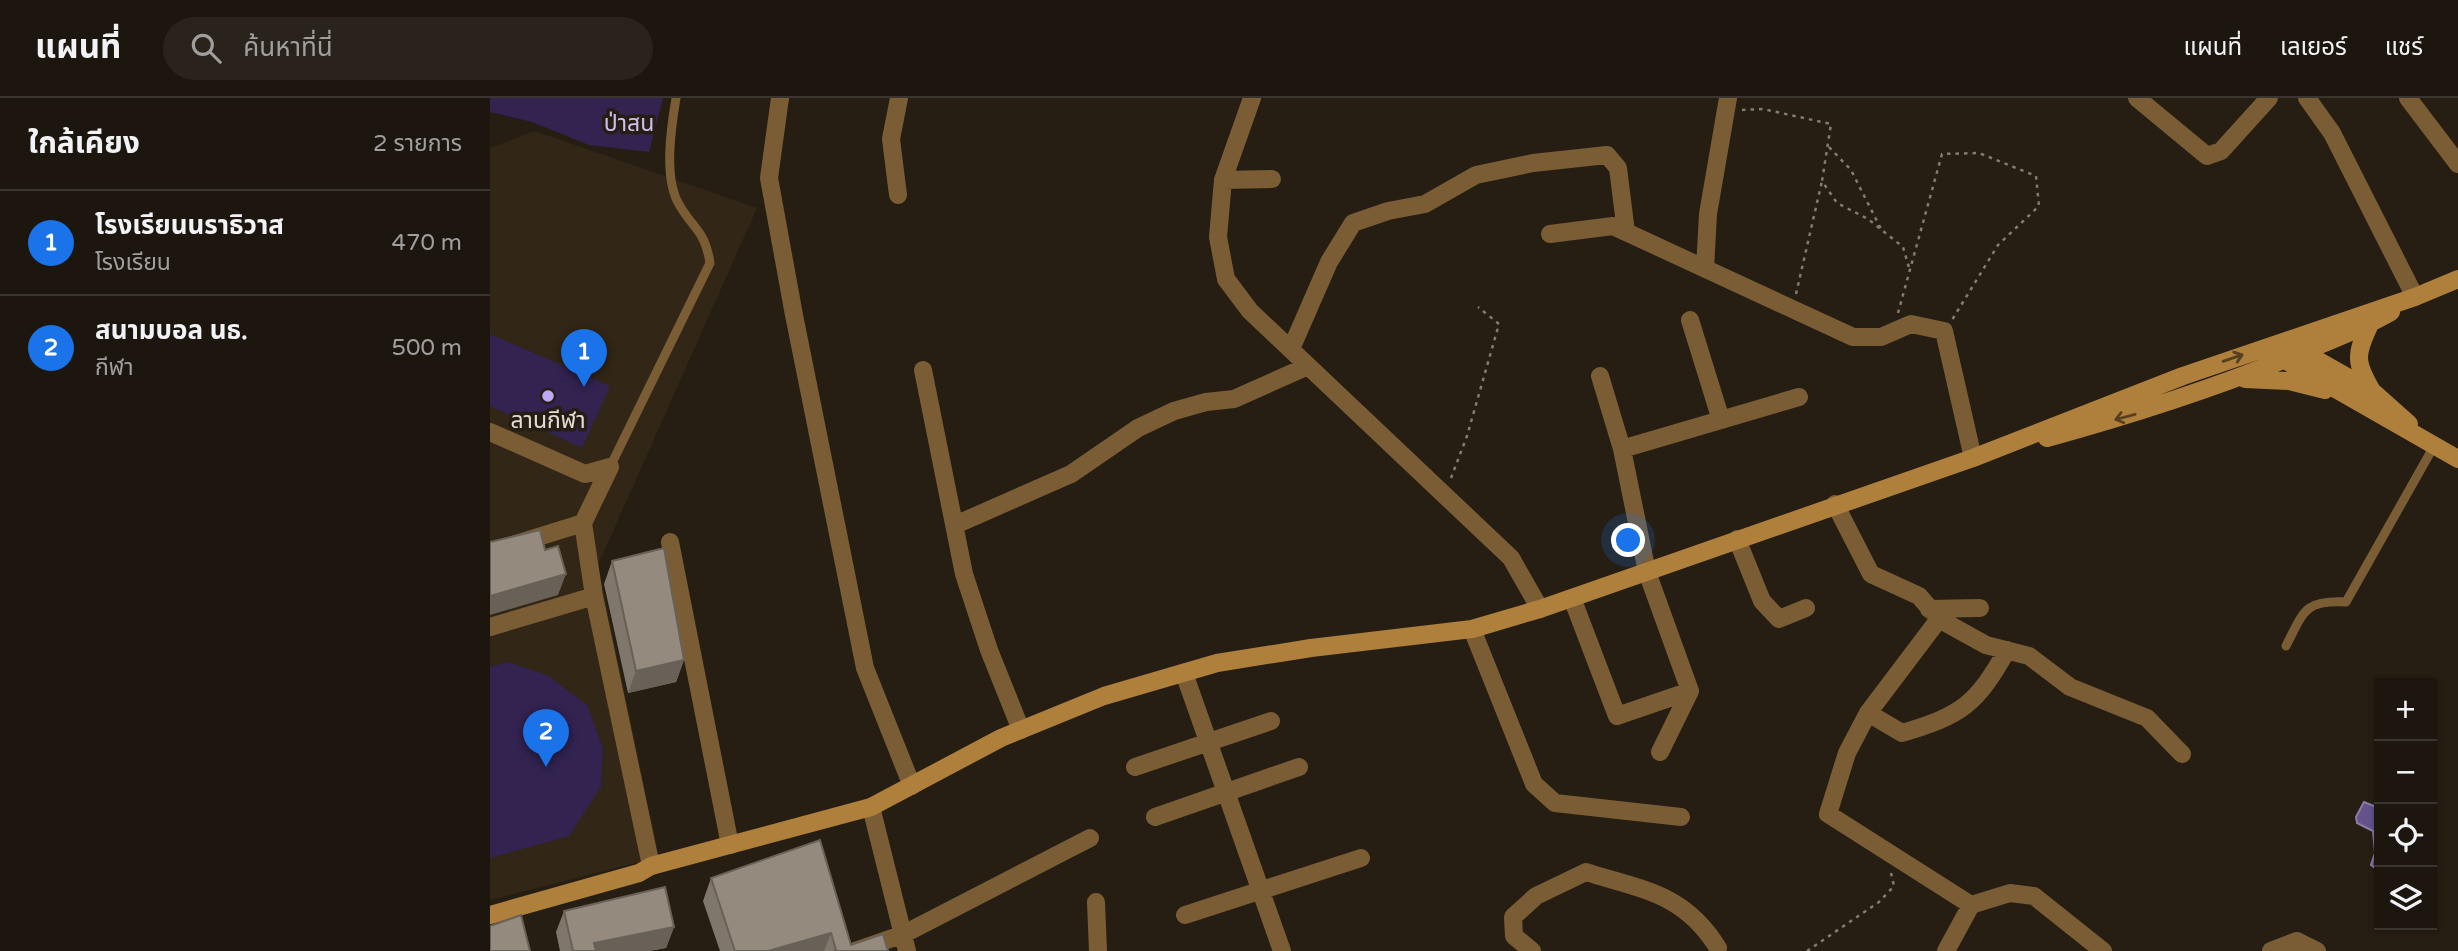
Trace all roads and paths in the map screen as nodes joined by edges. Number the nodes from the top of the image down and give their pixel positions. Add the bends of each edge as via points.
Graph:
1 (676, 98) edge
2 (780, 98) edge
3 (899, 98) edge
4 (1252, 98) edge
5 (2137, 98) edge
6 (2269, 98) edge
7 (2307, 98) edge
8 (2408, 98) edge
9 (1732, 104) edge
10 (1829, 147) junction
11 (2458, 164) edge
12 (1272, 179) dead end
13 (1223, 180) junction
14 (1822, 181) junction
15 (898, 195) dead end
16 (1626, 232) junction
17 (1882, 232) junction
18 (1550, 234) dead end
19 (1705, 269) junction
20 (1910, 271) junction
21 (2458, 279) edge
22 (2415, 297) junction
23 (1478, 307) dead end
24 (1793, 310) junction
25 (1690, 320) dead end
26 (2370, 324) junction
27 (1944, 331) junction
28 (1893, 332) junction
29 (1291, 349) junction
30 (2284, 350) junction
31 (2302, 352) junction
32 (1308, 366) junction
33 (923, 370) dead end
34 (1600, 376) dead end
35 (2235, 379) junction
36 (2372, 391) junction
37 (1799, 397) dead end
38 (2348, 398) junction
39 (1721, 420) junction
40 (490, 432) edge
41 (2434, 446) junction
42 (1622, 449) junction
43 (1973, 458) junction
44 (2458, 459) edge
45 (610, 467) junction
46 (1445, 494) junction
47 (1835, 505) junction
48 (583, 523) junction
49 (955, 525) junction
50 (1737, 539) junction
51 (670, 542) dead end
52 (490, 551) edge
53 (1647, 572) junction
54 (594, 596) junction
55 (1572, 598) junction
56 (1807, 608) dead end
57 (1980, 608) dead end
58 (1540, 609) junction
59 (1934, 614) junction
60 (490, 627) edge
61 (1472, 629) junction
62 (2286, 646) dead end
63 (2007, 650) junction
64 (1184, 673) junction
65 (1690, 691) junction
66 (1868, 713) junction
67 (1271, 721) dead end
68 (1021, 730) junction
69 (1209, 743) junction
70 (1660, 752) dead end
71 (2182, 754) dead end
72 (1135, 767) dead end
73 (1299, 767) dead end
74 (912, 786) junction
75 (1226, 793) junction
76 (871, 807) junction
77 (1155, 817) dead end
78 (1681, 817) dead end
79 (1090, 838) dead end
80 (730, 845) junction
81 (1884, 850) junction
82 (1361, 858) dead end
83 (651, 866) junction
84 (1261, 891) junction
85 (1096, 902) dead end
86 (1970, 905) junction
87 (490, 915) edge
88 (1185, 915) dead end
89 (906, 943) edge
90 (1718, 948) dead end
91 (855, 951) edge
92 (1098, 951) edge
93 (1282, 951) edge
94 (1532, 951) edge
95 (1807, 951) edge
96 (1946, 951) edge
97 (2103, 951) edge
98 (2271, 951) edge
99 (2316, 951) edge

1 - 45 lane via 668,150 678,204 706,240 710,263
2 - 74 street via 769,178 794,315 865,667
3 - 15 street via 891,139
4 - 13 street
5 - 6 street via 2207,156 2221,151
7 - 22 street via 2332,133
8 - 11 street
9 - 10 path via 1831,124
9 - 19 street via 1708,214
10 - 14 path
10 - 17 path via 1851,170
12 - 13 street
13 - 29 street via 1218,237 1226,279 1250,311
14 - 17 path via 1837,203
14 - 24 path
16 - 18 street via 1613,226
16 - 19 street
16 - 29 street via 1618,169 1607,155 1476,175 1425,204 1353,223 1329,262
17 - 20 path via 1903,247
19 - 24 street
20 - 27 path via 1942,154 1979,153 2036,176 2039,206 1998,245
20 - 28 path
21 - 22 main road
22 - 26 main road
22 - 30 main road
23 - 46 path via 1499,324
24 - 28 street via 1853,337
25 - 39 street
26 - 31 main road
26 - 36 main road via 2357,363
27 - 28 street via 1911,324
27 - 43 street
29 - 32 street
30 - 31 main road
30 - 35 main road
30 - 38 main road
43 -> 30 main road via 2183,376 2264,348
31 - 36 main road
32 - 46 street
32 - 49 street via 1234,399 1174,411 1138,428 1071,474
33 - 49 street
34 - 42 street
35 - 38 main road via 2289,381
35 -> 43 main road via 2145,412
36 - 41 main road
37 - 39 street
38 - 41 main road
39 - 42 street
40 - 45 street via 585,474
41 - 44 main road
41 - 62 lane via 2346,602 2320,601 2304,610
42 - 53 street
43 - 47 main road
45 - 48 street
46 - 58 street via 1511,558
47 - 50 main road
47 - 59 street via 1871,574 1919,596
48 - 52 street
48 - 54 street
49 - 68 street via 964,574
50 - 53 main road
50 - 56 street via 1762,601 1779,619
51 - 80 street
53 - 55 main road
53 - 65 street
54 - 60 street
54 - 83 street
55 - 58 main road
55 - 65 street via 1617,716
57 - 59 street
58 - 61 main road
59 - 63 street via 1986,645
59 - 66 street
61 - 64 main road via 1311,648
61 - 78 street via 1534,784 1548,797 1555,803
63 - 66 street via 1975,701 1943,720 1902,733
63 - 71 street via 2029,656 2070,687 2147,718
64 - 68 main road via 1104,696
64 - 69 street
65 - 70 street
66 - 81 street via 1847,753 1828,814
67 - 69 street
68 - 74 main road
69 - 72 street
69 - 75 street
73 - 75 street
74 - 76 main road
75 - 77 street
75 - 84 street
76 - 80 main road
76 - 89 street
79 - 89 street
80 - 83 main road
81 - 86 street
81 - 95 path via 1894,886 1879,902
82 - 84 street
83 - 87 main road
84 - 88 street
84 - 93 street
85 - 92 street
86 - 96 street
86 - 97 street via 2010,893 2034,896
89 - 91 street
90 - 94 street via 1705,927 1657,892 1586,872 1536,896 1513,917 1514,936
98 - 99 street via 2297,941

